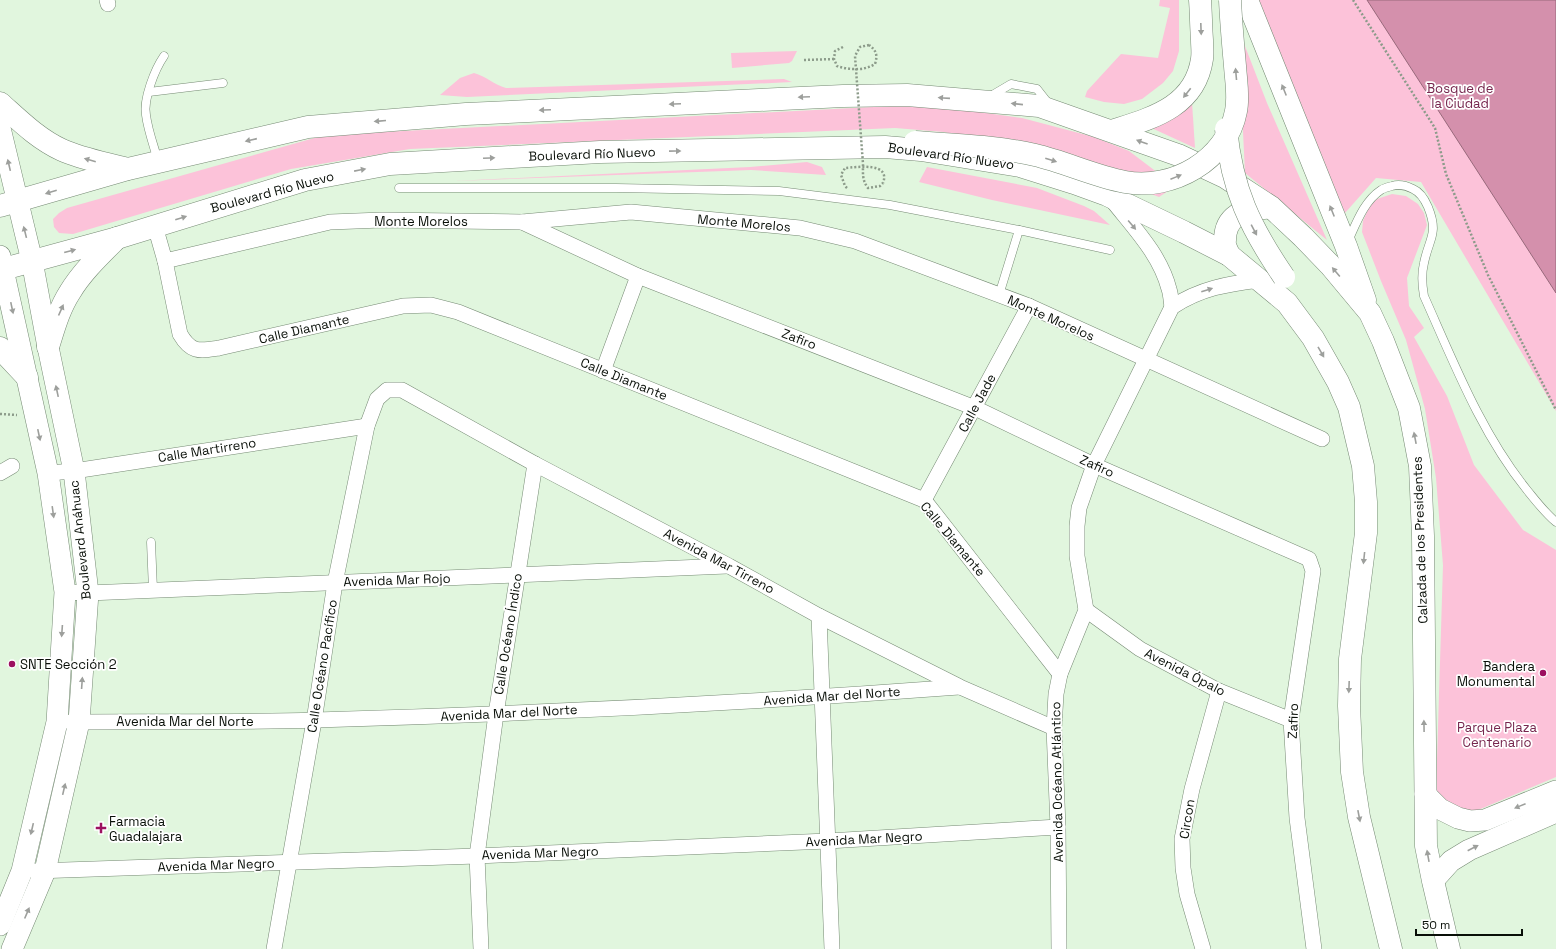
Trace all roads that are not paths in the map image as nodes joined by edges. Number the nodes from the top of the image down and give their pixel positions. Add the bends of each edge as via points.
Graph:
1 (1200, 0) edge
2 (1215, 0) edge
3 (1230, 0) edge
4 (1247, 0) edge
5 (164, 56) dead end
6 (223, 83) dead end
7 (148, 92) junction
8 (0, 103) edge
9 (0, 128) edge
10 (1112, 131) junction
11 (885, 147) junction
12 (158, 162) junction
13 (128, 169) junction
14 (399, 188) dead end
15 (1107, 195) junction
16 (9, 204) edge
17 (1271, 208) junction
18 (522, 222) junction
19 (155, 226) junction
20 (1019, 230) junction
21 (117, 238) junction
22 (1346, 246) junction
23 (1110, 250) dead end
24 (1229, 255) junction
25 (32, 261) junction
26 (165, 261) junction
27 (1, 265) edge
28 (638, 276) junction
29 (1260, 280) junction
30 (998, 295) junction
31 (1029, 306) junction
32 (1172, 307) junction
33 (1370, 313) junction
34 (48, 347) junction
35 (0, 348) edge
36 (1145, 360) junction
37 (603, 371) junction
38 (27, 377) junction
39 (387, 390) joint
40 (975, 408) junction
41 (367, 426) junction
42 (1322, 439) dead end
43 (535, 464) junction
44 (1094, 465) junction
45 (74, 471) junction
46 (48, 473) junction
47 (924, 500) junction
48 (1556, 522) edge
49 (1366, 533) junction
50 (152, 542) dead end
51 (729, 566) junction
52 (517, 575) junction
53 (335, 583) junction
54 (154, 590) junction
55 (65, 592) junction
56 (88, 593) junction
57 (1086, 610) junction
58 (819, 616) junction
59 (1060, 674) junction
60 (960, 687) junction
61 (1219, 691) junction
62 (822, 698) junction
63 (496, 714) junction
64 (314, 720) junction
65 (1291, 720) junction
66 (57, 722) junction
67 (79, 722) junction
68 (1054, 728) junction
69 (1556, 791) edge
70 (1425, 794) junction
71 (1556, 812) edge
72 (1058, 826) junction
73 (828, 841) junction
74 (477, 856) junction
75 (288, 862) junction
76 (22, 871) junction
77 (45, 871) junction
78 (1433, 881) junction
79 (0, 925) edge
80 (12, 949) edge
81 (274, 949) edge
82 (481, 949) edge
83 (832, 949) edge
84 (1060, 949) edge
85 (1203, 949) edge
86 (1314, 949) edge
87 (1391, 949) edge
88 (1449, 949) edge

1 -> 10 highway via 1203,58 1196,79 1184,97 1169,110 1150,119
2 -> 49 highway, bridge via 1228,149 1237,188 1264,248 1336,346 1358,390 1368,426 1377,483 1377,508
11 -> 3 highway, bridge via 915,142 1002,149 1035,155 1125,182 1148,183 1170,180 1192,171 1208,159 1222,143 1231,128 1236,111
22 -> 4 highway
5 - 7 lane
6 - 7 lane
7 - 12 lane via 145,114
13 -> 8 highway via 89,160 62,150 40,137
16 -> 9 main road, Boulevard Anáhuac
10 -> 12 highway via 1039,106 907,95 843,96 466,114 308,127
17 -> 10 highway, Calzada de los Presidentes via 1225,177 1178,155
11 - 15 highway, Boulevard Río Nuevo via 921,150 1020,166
19 -> 11 highway, Boulevard Río Nuevo via 305,180 390,164 600,152
12 - 13 highway
13 -> 16 highway
14 - 20 lane via 779,191 890,205
15 - 24 highway, Boulevard Río Nuevo
15 -> 32 street via 1145,240 1163,271
25 -> 16 main road, Boulevard Anáhuac
17 - 24 highway via 1250,208 1238,214 1227,225 1224,241
33 -> 17 highway, Calzada de los Presidentes via 1330,265
18 - 26 street, Monte Morelos via 330,222
18 - 28 street, Zafiro
18 - 30 street, Monte Morelos via 631,212 800,228 855,241
19 - 21 highway, Boulevard Río Nuevo
19 - 26 street
20 - 23 lane
20 - 30 lane
25 -> 21 highway, Boulevard Río Nuevo
34 -> 21 highway via 69,292 92,263
22 - 33 highway
22 - 48 lane via 1371,198 1381,190 1395,185 1418,191 1434,220 1421,284 1424,296 1456,371 1510,469
24 - 29 highway
25 - 27 highway, Boulevard Río Nuevo
25 - 34 main road, Boulevard Anáhuac
26 - 37 street, Calle Diamante via 180,334 186,344 194,349 219,348 403,306 430,306 458,312
27 -> 38 main road, Boulevard Anáhuac
28 - 37 street
28 - 40 street, Zafiro
32 -> 29 street via 1182,300 1223,285
29 -> 49 highway via 1287,303 1313,338 1349,407 1363,466
30 - 31 street, Monte Morelos
31 - 36 street, Monte Morelos
31 - 40 street, Calle Jade
32 - 36 street
70 -> 33 highway, Calzada de los Presidentes via 1420,466 1409,408
45 -> 34 main road, Boulevard Anáhuac
35 - 38 highway
36 - 42 street, Monte Morelos
36 - 44 street
37 - 47 street, Calle Diamante
38 -> 46 main road, Boulevard Anáhuac
39 - 41 street, Calle Océano Pacífico via 377,399
39 - 43 street, Avenida Mar Tirreno via 402,390
40 - 44 street, Zafiro
40 - 47 street, Calle Jade
41 - 45 street, Calle Martirreno
41 - 53 street, Calle Océano Pacífico
43 - 51 street, Avenida Mar Tirreno
43 - 52 street, Calle Océano Índico
44 - 57 street via 1079,508 1077,526 1077,556
44 - 65 street, Zafiro via 1309,559 1313,570
45 - 46 street, Calle Martirreno
45 - 56 main road, Boulevard Anáhuac
46 -> 55 main road, Boulevard Anáhuac
47 - 59 street, Calle Diamante
49 -> 87 highway via 1350,659 1352,772 1359,817
50 - 54 lane
51 - 52 street, Avenida Mar Rojo
51 - 58 street, Avenida Mar Tirreno
52 - 53 street, Avenida Mar Rojo
52 - 63 street, Calle Océano Índico
53 - 54 street, Avenida Mar Rojo
53 - 64 street, Calle Océano Pacífico
54 - 56 street, Avenida Mar Rojo
55 - 56 street, Avenida Mar Rojo
55 -> 66 main road, Boulevard Anáhuac
67 -> 56 main road, Boulevard Anáhuac
57 - 59 street, Avenida Océano Atlántico
57 - 61 street, Avenida Ópalo via 1140,649
58 - 60 street, Avenida Mar Tirreno
58 - 62 street
59 - 68 street, Avenida Océano Atlántico
60 - 62 street, Avenida Mar del Norte
60 - 68 street, Avenida Mar Tirreno
61 - 65 street, Avenida Ópalo
61 - 85 street, Circon via 1192,789 1182,839 1182,868
62 - 63 street, Avenida Mar del Norte
62 - 73 street
63 - 64 street, Avenida Mar del Norte
63 - 74 street, Calle Océano Índico
64 - 67 street, Avenida Mar del Norte
64 - 75 street, Calle Océano Pacífico
65 - 86 street, Zafiro via 1297,818
66 - 67 street, Avenida Mar del Norte
66 -> 76 main road, Boulevard Anáhuac
77 -> 67 main road, Boulevard Anáhuac
68 - 72 street, Avenida Océano Atlántico
69 -> 70 main road via 1485,820 1470,821 1440,809
78 -> 70 highway, Calzada de los Presidentes via 1426,846
78 -> 71 main road via 1451,861 1469,850
72 - 73 street, Avenida Mar Negro
72 - 84 street, Avenida Océano Atlántico
73 - 74 street, Avenida Mar Negro
73 - 83 street
74 - 75 street, Avenida Mar Negro
74 - 82 street, Calle Océano Índico
75 - 77 street, Avenida Mar Negro
75 - 81 street, Calle Océano Pacífico
76 - 77 street, Avenida Mar Negro
76 - 79 main road, Boulevard Anáhuac
80 -> 77 main road, Boulevard Anáhuac
78 - 88 highway, Calzada de los Presidentes

